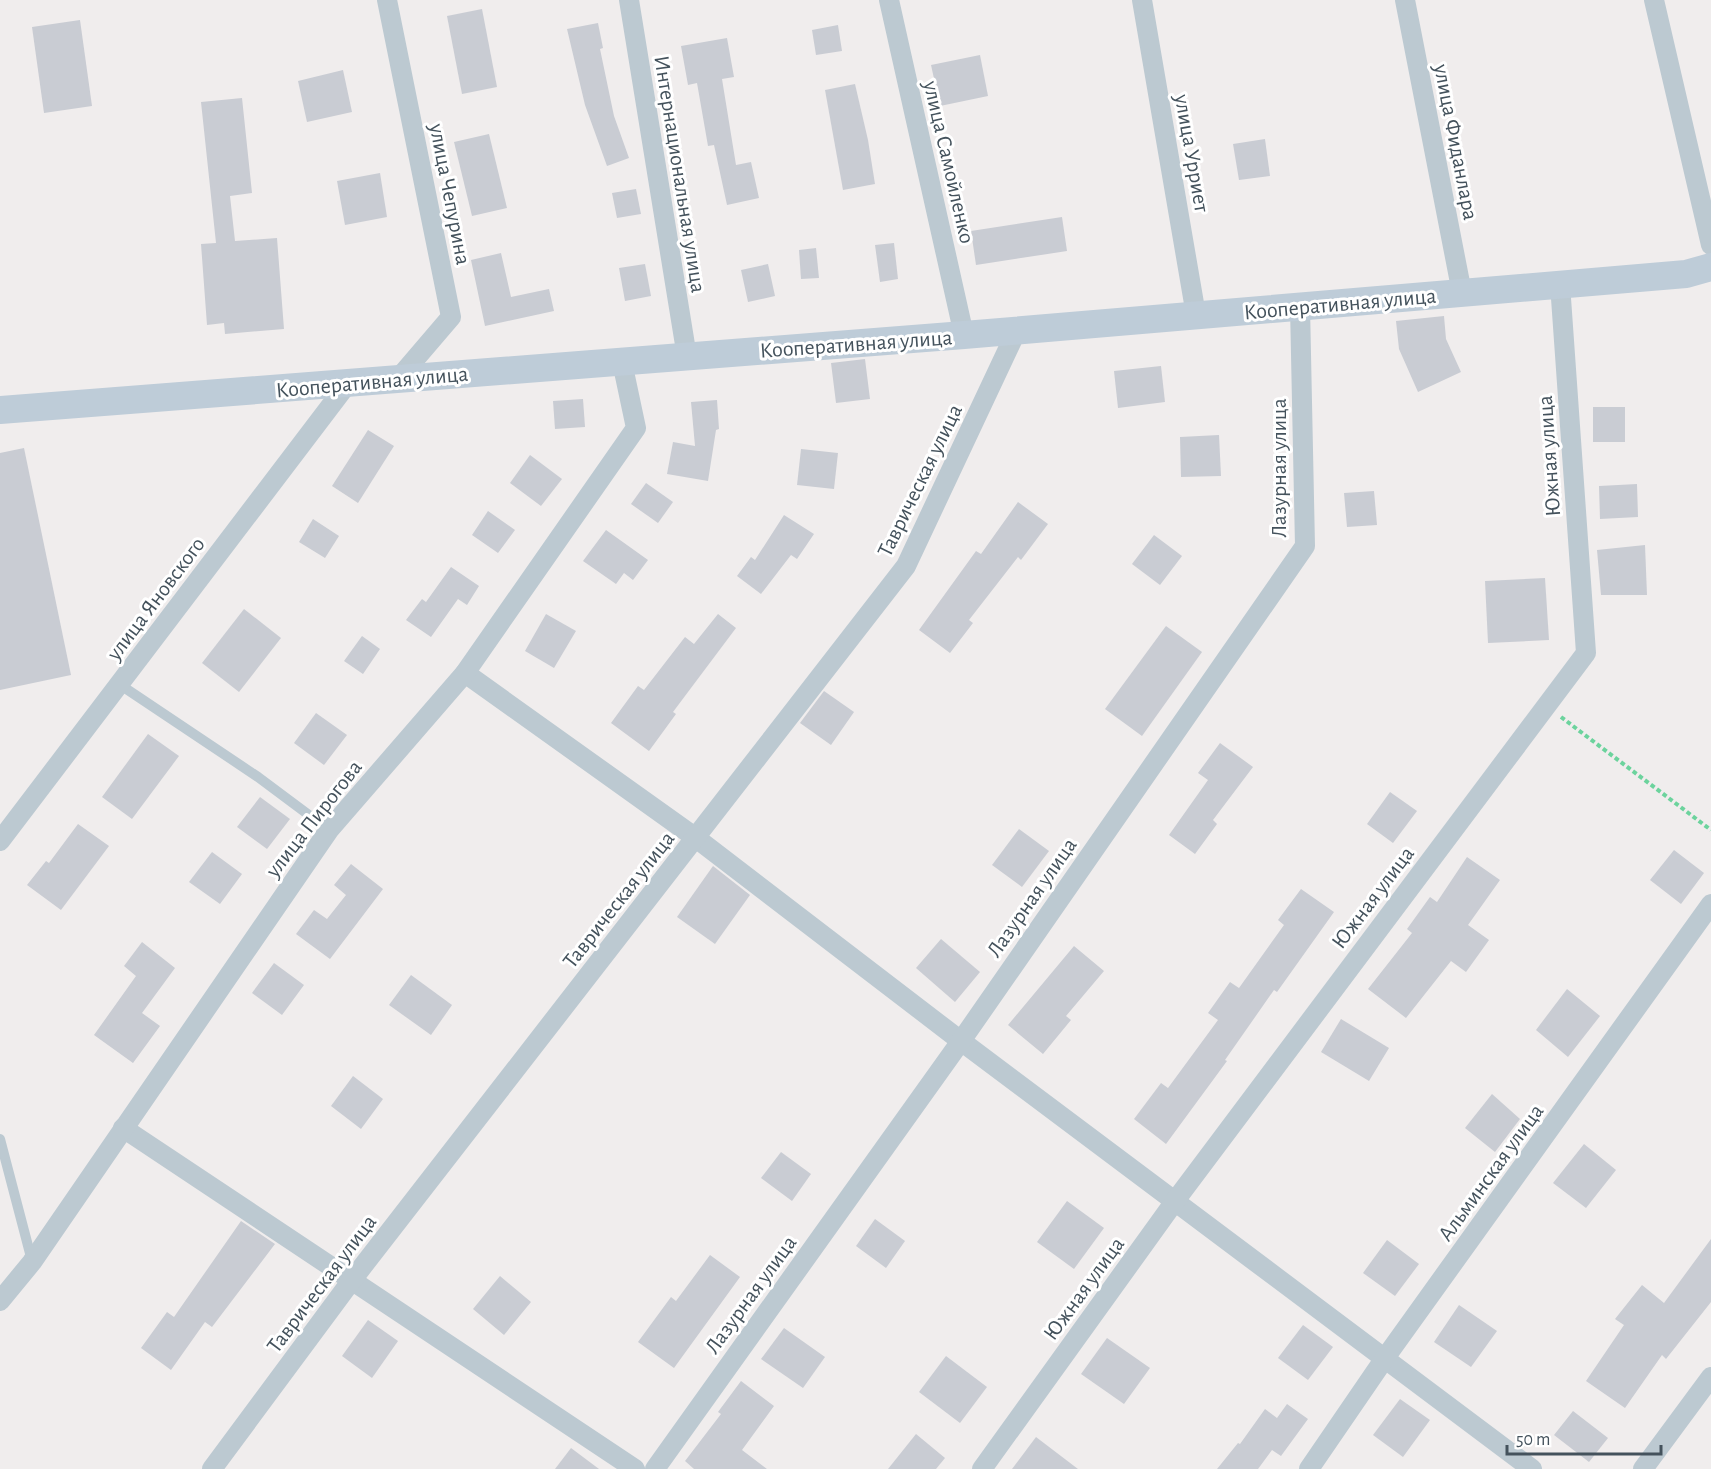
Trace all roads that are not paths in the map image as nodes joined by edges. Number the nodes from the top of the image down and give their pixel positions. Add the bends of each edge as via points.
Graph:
1 (387, 0) edge
2 (629, 0) edge
3 (889, 0) edge
4 (1142, 0) edge
5 (1405, 0) edge
6 (1654, 0) edge
7 (1711, 245) edge
8 (1711, 267) edge
9 (1560, 284) junction
10 (1462, 292) junction
11 (1300, 306) junction
12 (1196, 315) junction
13 (1017, 330) junction
14 (964, 335) junction
15 (687, 357) junction
16 (622, 362) junction
17 (398, 380) junction
18 (348, 383) junction
19 (0, 411) edge
20 (465, 673) junction
21 (119, 684) junction
22 (329, 830) junction
23 (696, 838) junction
24 (0, 841) edge
25 (1711, 904) edge
26 (961, 1041) junction
27 (123, 1128) junction
28 (0, 1139) edge
29 (1175, 1201) junction
30 (32, 1262) junction
31 (352, 1280) junction
32 (0, 1301) edge
33 (1385, 1358) junction
34 (1711, 1377) edge
35 (212, 1469) edge
36 (635, 1469) edge
37 (655, 1469) edge
38 (982, 1469) edge
39 (1310, 1469) edge
40 (1532, 1469) edge
41 (1643, 1469) edge

1 - 17 street, улица Чепурина via 451,317
2 - 15 street, Интернациональная улица
3 - 14 street, улица Самойленко
4 - 12 street, улица Урриет
5 - 10 street, улица Фиданлара
6 - 7 street
8 - 9 street, Кооперативная улица via 1686,274
9 - 10 street, Кооперативная улица
9 - 29 street, Южная улица via 1586,653
10 - 11 street, Кооперативная улица
11 - 12 street, Кооперативная улица
11 - 26 street, Лазурная улица via 1305,546
12 - 13 street, Кооперативная улица
13 - 14 street, Кооперативная улица
13 - 23 street, Таврическая улица via 906,566
14 - 15 street, Кооперативная улица
15 - 16 street, Кооперативная улица
16 - 17 street, Кооперативная улица
16 - 20 street, улица Пирогова via 636,428
17 - 18 street, Кооперативная улица
18 - 19 street, Кооперативная улица
18 - 21 street, улица Яновского
20 - 22 street, улица Пирогова
20 - 23 street
21 - 22 lane
21 - 24 street, улица Яновского
22 - 27 street, улица Пирогова
23 - 26 street
23 - 31 street, Таврическая улица
25 - 33 street, Альминская улица
26 - 29 street
26 - 37 street, Лазурная улица
27 - 30 street, улица Пирогова
27 - 31 street
28 - 30 lane
29 - 33 street
29 - 38 street, Южная улица
30 - 32 street, улица Пирогова
31 - 35 street, Таврическая улица
31 - 36 street
33 - 39 street, Альминская улица
33 - 40 street
34 - 41 street

